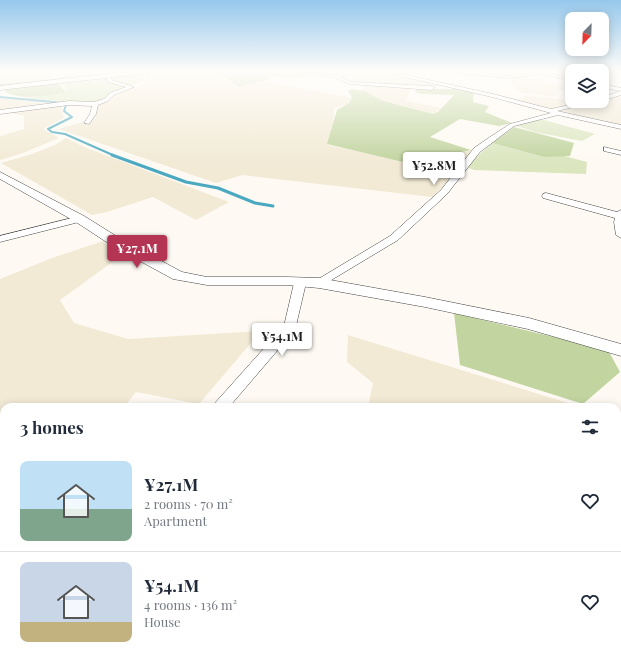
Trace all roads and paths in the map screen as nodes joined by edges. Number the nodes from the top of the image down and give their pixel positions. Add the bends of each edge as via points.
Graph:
1 (101, 102) edge
2 (509, 102) edge
3 (518, 102) edge
4 (95, 104) junction
5 (503, 106) dead end
6 (569, 108) edge
7 (0, 112) edge
8 (554, 112) junction
9 (87, 123) dead end
10 (621, 127) edge
11 (607, 149) dead end
12 (621, 153) edge
13 (0, 175) edge
14 (546, 196) dead end
15 (621, 215) edge
16 (80, 219) junction
17 (621, 236) edge
18 (0, 239) edge
19 (300, 283) junction
20 (319, 283) junction
21 (621, 350) edge
22 (224, 403) edge

1 - 4 street
2 - 5 street
3 - 8 street
4 - 7 street via 69,103
4 - 9 street via 93,114
6 - 8 street
8 - 10 street
8 - 20 street via 512,125 492,138 477,150 444,192 394,238
11 - 12 street
13 - 16 street
14 - 15 street
15 - 17 street
16 - 18 street
16 - 19 street via 119,244 178,276 207,281
19 - 20 street
19 - 22 street via 290,327
20 - 21 street via 529,324

